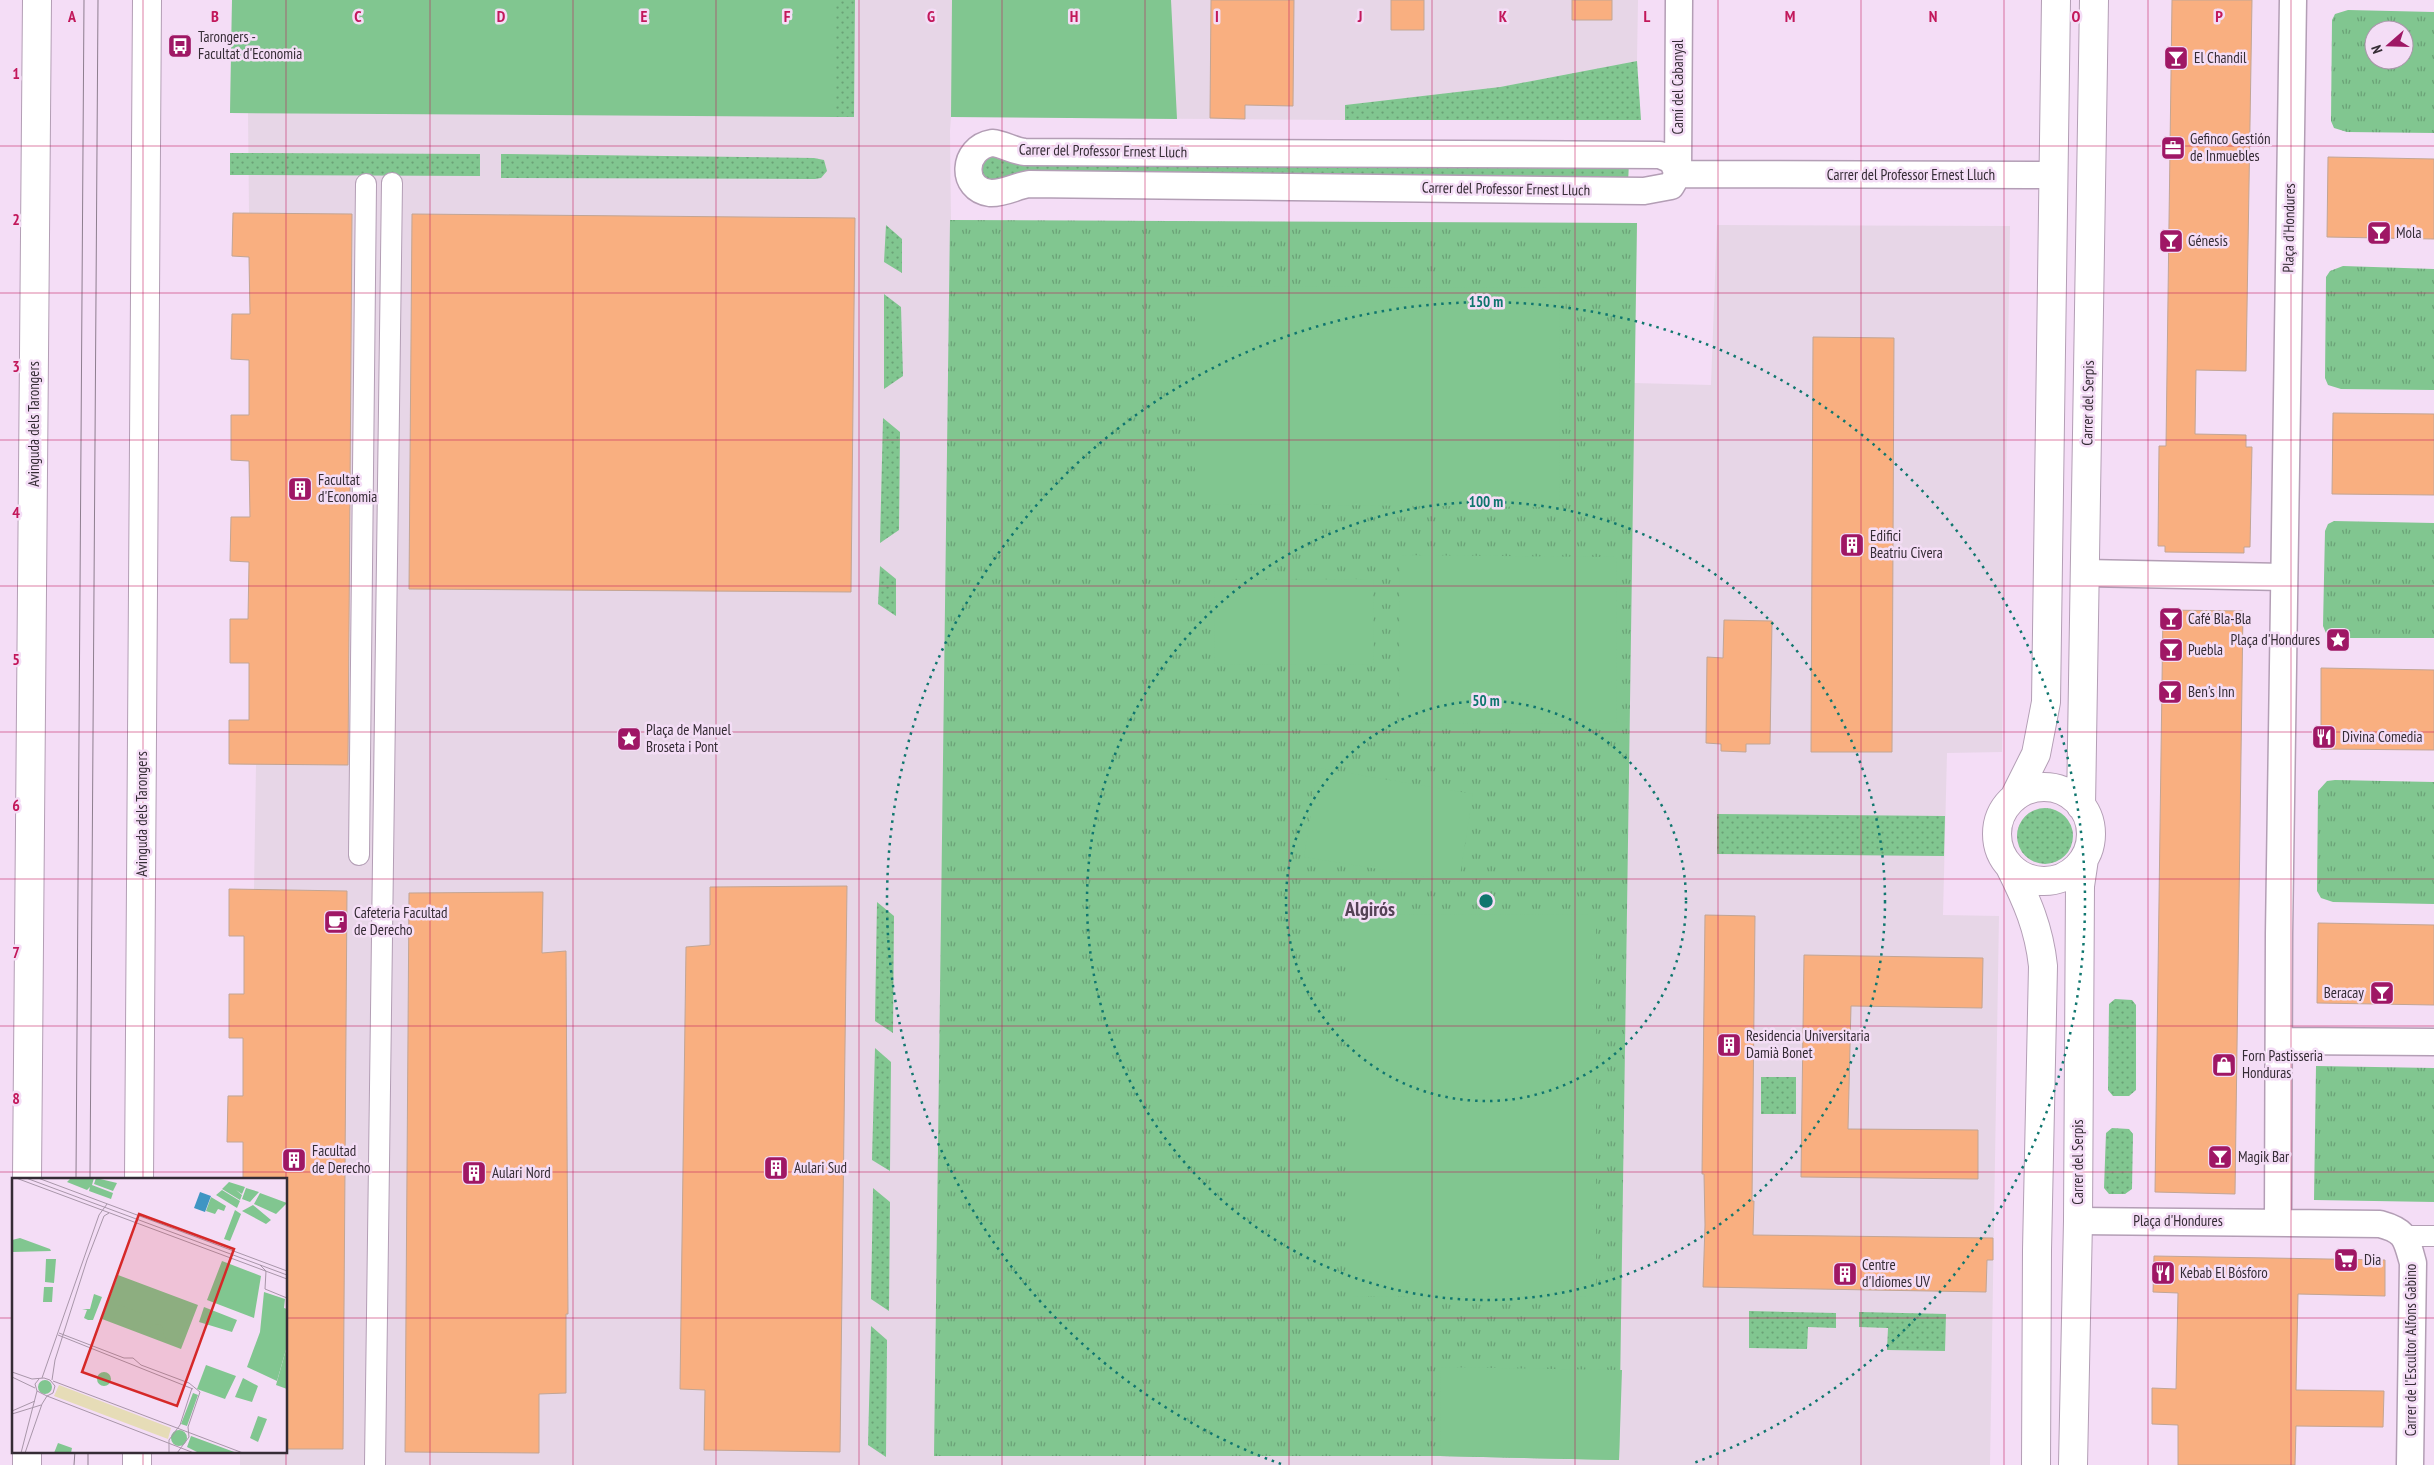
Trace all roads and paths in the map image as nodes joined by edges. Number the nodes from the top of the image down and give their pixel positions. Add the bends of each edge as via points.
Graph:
1 (37, 0) edge
2 (147, 0) edge
3 (1679, 0) edge
4 (2056, 0) edge
5 (2094, 0) edge
6 (2292, 0) edge
7 (1678, 174) junction
8 (2053, 175) junction
9 (392, 183) dead end
10 (366, 184) dead end
11 (2085, 573) junction
12 (2284, 577) junction
13 (2014, 798) junction
14 (2081, 806) junction
15 (359, 855) dead end
16 (2084, 860) junction
17 (2010, 867) junction
18 (2279, 1041) junction
19 (2434, 1042) edge
20 (27, 1178) edge
21 (139, 1178) edge
22 (2078, 1221) junction
23 (2278, 1222) junction
24 (2401, 1232) junction
25 (2434, 1236) edge
26 (28, 1452) edge
27 (137, 1452) edge
28 (27, 1465) edge
29 (137, 1465) edge
30 (375, 1465) edge
31 (2036, 1465) edge
32 (2073, 1465) edge
33 (2410, 1465) edge

1 - 20 street, Avinguda dels Tarongers
2 - 21 street, Avinguda dels Tarongers
3 - 7 street, Camí del Cabanyal
4 - 8 street
5 - 11 street, Carrer del Serpis
6 - 12 street, Plaça d'Hondures
7 - 7 street, Carrer del Professor Ernest Lluch via 1672,160 1660,155 1025,152 992,143 977,148 968,171 976,186 990,193 1029,184 1644,191 1671,186
7 - 8 street, Carrer del Professor Ernest Lluch
8 - 13 street via 2046,702 2036,754
9 - 30 street
10 - 15 street
11 - 12 street
11 - 14 street, Carrer del Serpis
12 - 18 street, Plaça d'Hondures
13 - 14 street via 2027,790 2050,788 2070,796
13 - 17 street via 1998,823 1997,838
14 - 16 street via 2091,832
16 - 17 street via 2068,874 2049,881 2024,877
16 - 22 street, Carrer del Serpis via 2080,886
17 - 31 street via 2034,920 2043,966
18 - 19 street
18 - 23 street, Plaça d'Hondures
22 - 23 street, Plaça d'Hondures
22 - 32 street, Carrer del Serpis
23 - 24 street, Plaça d'Hondures via 2380,1224
24 - 25 street
24 - 33 street, Carrer de l'Escultor Alfons Gabino via 2413,1263
26 - 28 street
27 - 29 street

